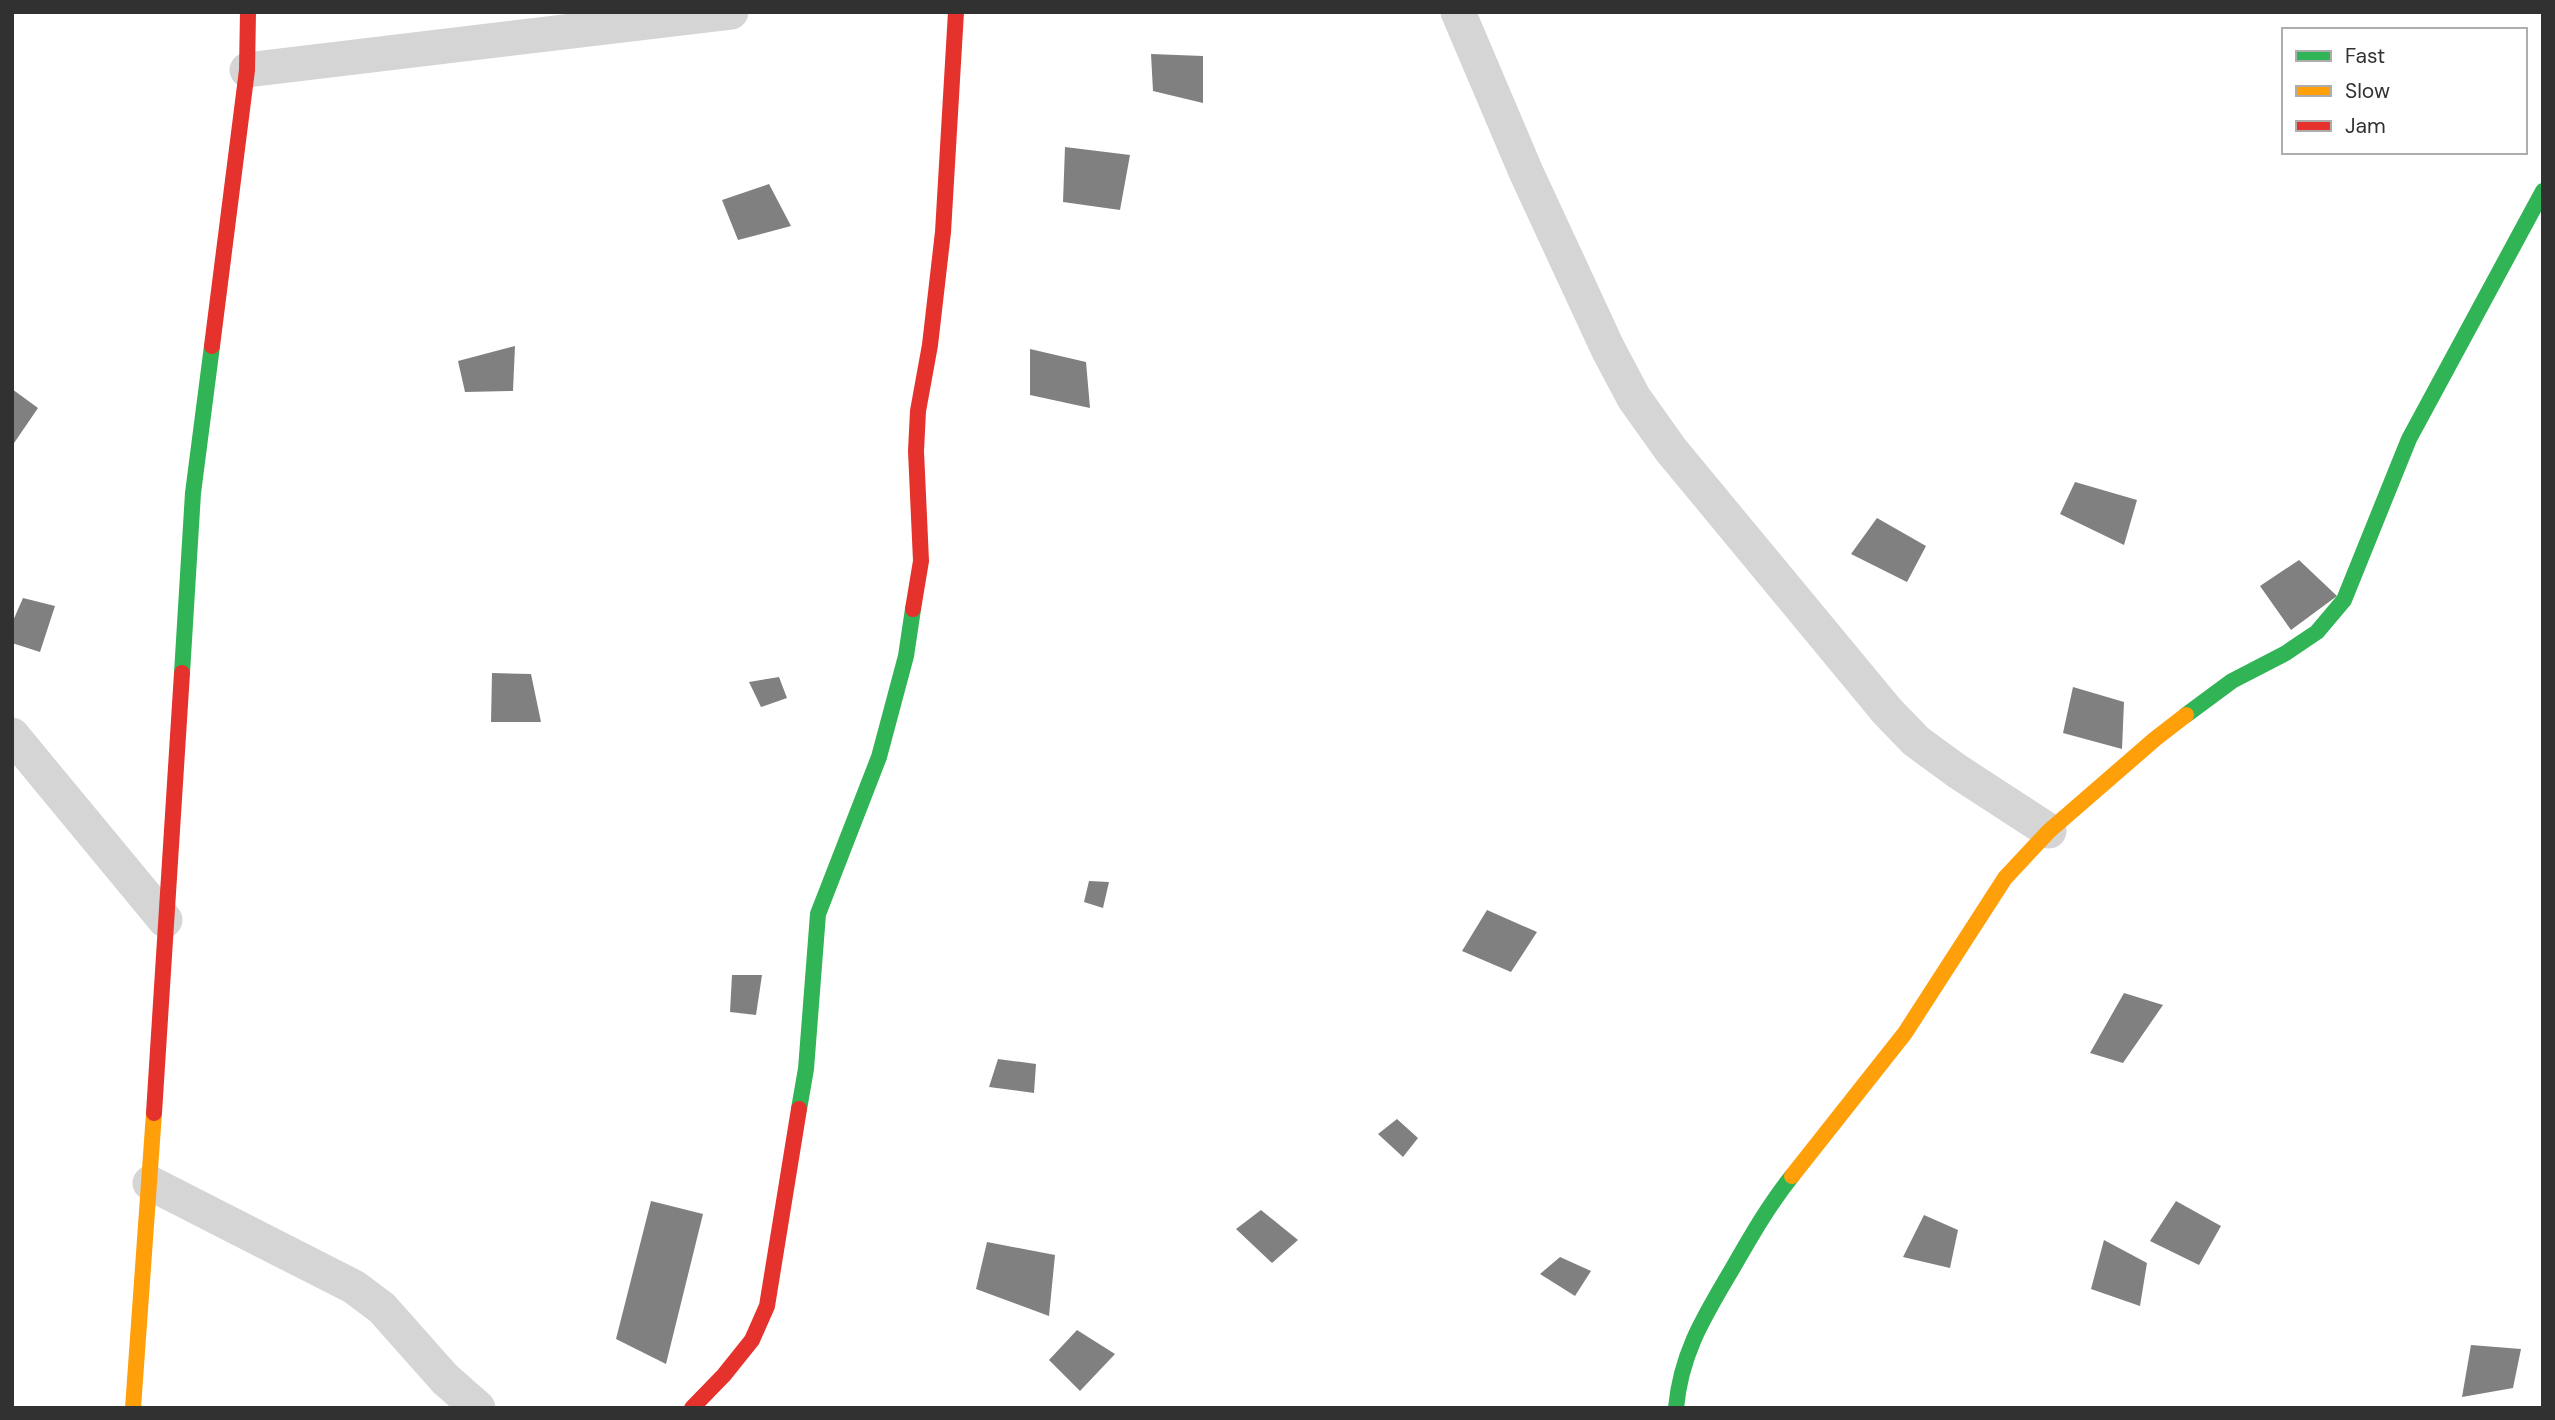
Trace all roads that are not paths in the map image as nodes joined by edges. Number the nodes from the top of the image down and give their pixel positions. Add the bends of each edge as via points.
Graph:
1 (248, 12) edge
2 (731, 12) edge
3 (956, 12) edge
4 (1458, 12) edge
5 (247, 70) junction
6 (2543, 191) edge
7 (12, 735) edge
8 (2049, 831) junction
9 (165, 920) junction
10 (150, 1183) junction
11 (133, 1408) edge
12 (478, 1408) edge
13 (692, 1408) edge
14 (1676, 1408) edge

1 - 5 street
2 - 5 street
3 - 13 street via 943,232 918,411 921,561 906,656 879,757 818,914 806,1069 767,1306 751,1340
4 - 8 street via 1608,349 1634,398 1671,450 1916,741
5 - 9 street via 193,493
6 - 8 street via 2409,439 2344,600 2333,615 2286,653 2232,681 2194,708
7 - 9 street
8 - 14 street via 2005,878 1905,1033 1769,1205 1688,1348
9 - 10 street
10 - 11 street
10 - 12 street via 354,1286 382,1308 445,1379

